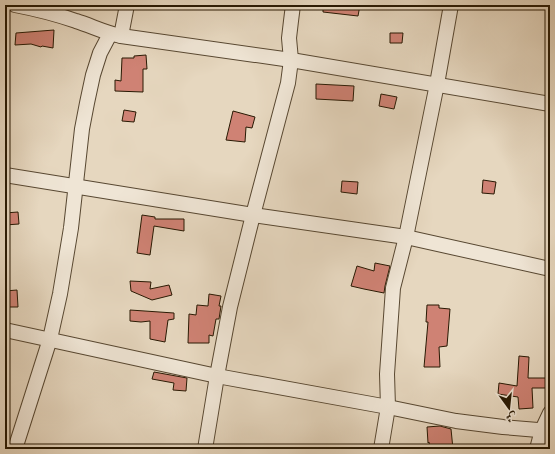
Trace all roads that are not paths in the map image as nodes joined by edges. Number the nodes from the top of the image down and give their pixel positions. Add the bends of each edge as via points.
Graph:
1 (15, 5) edge
2 (127, 5) edge
3 (293, 5) edge
4 (451, 5) edge
5 (115, 35) junction
6 (291, 60) junction
7 (437, 84) junction
8 (550, 104) edge
9 (5, 175) edge
10 (76, 186) junction
11 (253, 215) junction
12 (406, 237) junction
13 (550, 269) edge
14 (5, 330) edge
15 (50, 339) junction
16 (217, 376) junction
17 (388, 407) junction
18 (550, 413) edge
19 (546, 431) edge
20 (15, 449) edge
21 (205, 449) edge
22 (381, 449) edge
23 (537, 449) edge

1 - 5 street via 77,21
2 - 5 street
3 - 6 street via 289,38
4 - 7 street
5 - 6 street
5 - 10 street via 100,53 91,82 82,129
6 - 7 street
6 - 11 street via 288,83
7 - 8 street
7 - 12 street
9 - 10 street
10 - 11 street
10 - 15 street via 66,261
11 - 12 street
11 - 16 street via 230,307
12 - 13 street
12 - 17 street via 393,288 387,374
14 - 15 street
15 - 16 street
15 - 20 street
16 - 17 street
16 - 21 street
17 - 19 street via 456,421
17 - 22 street
18 - 19 street
19 - 23 street

